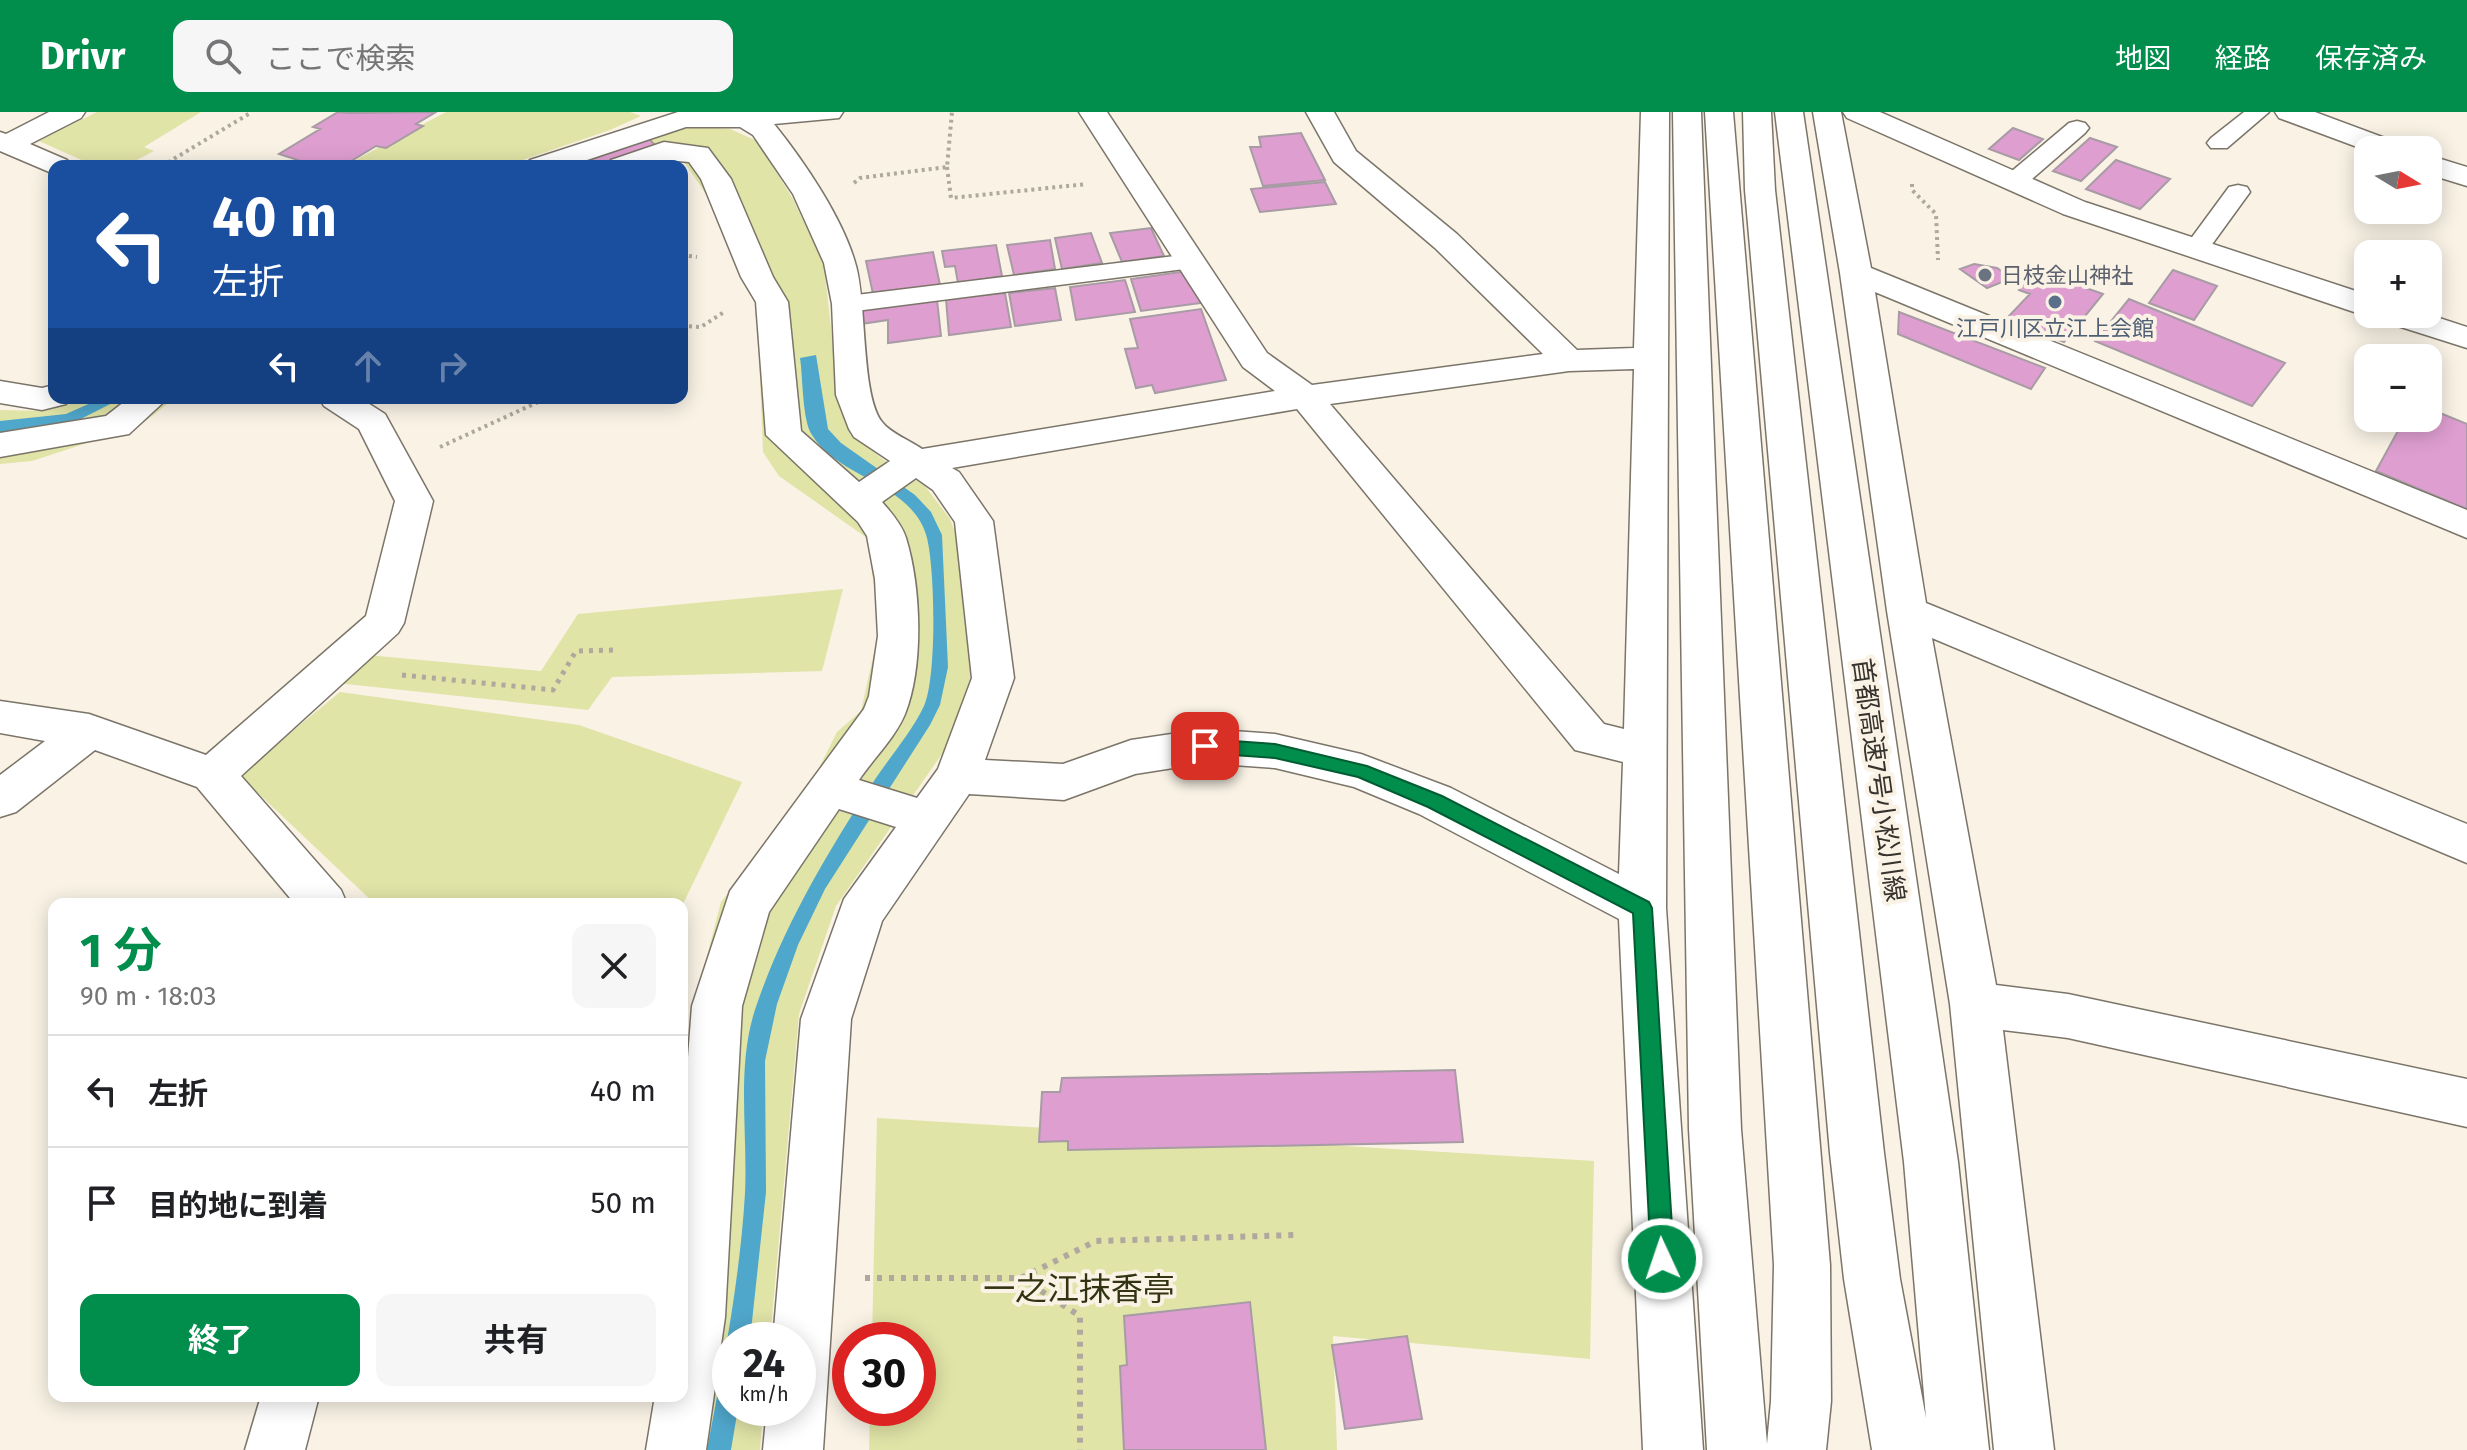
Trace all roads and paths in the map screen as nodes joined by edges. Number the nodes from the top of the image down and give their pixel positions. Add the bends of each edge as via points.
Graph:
1 (71, 112) edge
2 (252, 112) edge
3 (829, 112) edge
4 (952, 112) edge
5 (1093, 112) edge
6 (1320, 112) edge
7 (1655, 112) edge
8 (1687, 112) edge
9 (1719, 112) edge
10 (1757, 112) edge
11 (1789, 112) edge
12 (1827, 112) edge
13 (1857, 112) edge
14 (2258, 112) edge
15 (2297, 113) edge
16 (678, 116) edge
17 (746, 118) junction
18 (2077, 128) dead end
19 (2355, 136) edge
20 (4, 143) edge
21 (2219, 143) dead end
22 (1940, 147) junction
23 (172, 160) edge
24 (557, 160) edge
25 (638, 160) edge
26 (48, 162) edge
27 (947, 167) junction
28 (2442, 169) edge
29 (2467, 177) edge
30 (1135, 179) junction
31 (2015, 181) junction
32 (2238, 192) dead end
33 (808, 194) junction
34 (2196, 249) junction
35 (1938, 261) dead end
36 (1191, 262) junction
37 (1856, 273) junction
38 (2354, 301) edge
39 (848, 304) junction
40 (2437, 328) edge
41 (2467, 338) edge
42 (1652, 358) junction
43 (1569, 361) junction
44 (0, 392) edge
45 (1305, 397) junction
46 (48, 398) edge
47 (144, 404) edge
48 (345, 404) edge
49 (535, 404) edge
50 (0, 445) edge
51 (394, 463) junction
52 (884, 483) junction
53 (2467, 525) edge
54 (1907, 611) junction
55 (615, 650) dead end
56 (334, 668) junction
57 (0, 717) edge
58 (89, 731) junction
59 (1643, 750) junction
60 (213, 775) junction
61 (957, 776) junction
62 (838, 791) junction
63 (0, 799) edge
64 (914, 815) junction
65 (2467, 844) edge
66 (319, 898) edge
67 (1642, 908) junction
68 (1975, 1004) junction
69 (2467, 1103) edge
70 (1297, 1235) dead end
71 (1021, 1278) junction
72 (808, 1279) junction
73 (804, 1322) edge
74 (688, 1370) edge
75 (288, 1402) edge
76 (683, 1402) edge
77 (795, 1426) edge
78 (275, 1450) edge
79 (676, 1450) edge
80 (793, 1450) edge
81 (1080, 1450) edge
82 (1673, 1450) edge
83 (1737, 1450) edge
84 (1796, 1450) edge
85 (1902, 1450) edge
86 (1959, 1450) edge
87 (2024, 1450) edge

1 - 20 main road
2 - 23 path
3 - 17 main road
4 - 27 path
5 - 30 main road
6 - 43 main road via 1344,156 1446,241
7 - 42 main road
8 - 83 main road via 1714,1113
9 - 84 main road via 1802,1265
10 - 85 main road via 1760,190 1857,1153 1872,1279
11 - 86 main road, 首都高速7号小松川線 via 1931,1162
12 - 37 main road
13 - 22 main road
14 - 21 lane
15 - 19 main road
16 - 17 main road
16 - 24 main road
17 - 33 main road via 771,140
18 - 31 lane
20 - 26 main road
22 - 31 main road
22 - 35 path via 1910,160 1912,190 1936,214
25 - 52 main road via 664,151 698,154 716,179 772,302 784,435
27 - 30 path via 951,198
27 - 33 path via 860,178 851,186
28 - 29 main road
30 - 36 main road
31 - 34 main road via 2074,208
32 - 34 lane
33 - 39 main road via 840,263
34 - 38 main road
36 - 39 lane
36 - 45 main road via 1255,360
37 - 53 main road
37 - 54 main road
39 - 52 main road via 853,395
40 - 41 main road
42 - 43 main road
42 - 59 main road
43 - 45 main road
44 - 46 main road
45 - 52 main road
45 - 59 main road via 1590,738
47 - 50 main road via 116,426
48 - 51 main road via 373,422
49 - 51 path via 460,440
51 - 56 main road via 414,501 384,623
52 - 61 main road via 946,481 974,521 993,678
52 - 62 main road via 871,513 886,535 895,579 898,636 890,696
54 - 65 main road
54 - 68 main road
55 - 56 path via 576,651 553,690
56 - 60 main road
57 - 58 main road
58 - 60 main road
58 - 63 main road
59 - 67 main road
60 - 66 main road
61 - 64 main road
61 - 67 main road via 1064,782 1131,757 1205,746 1275,751 1361,771 1435,801
62 - 64 main road
62 - 74 main road via 747,905 717,1006
64 - 72 main road via 861,913 826,1019
67 - 82 main road
68 - 69 main road via 2068,1016
68 - 87 main road
70 - 71 path via 1096,1241
71 - 72 path
71 - 81 path via 1080,1316
72 - 73 main road
75 - 78 main road
76 - 79 main road
77 - 80 main road

